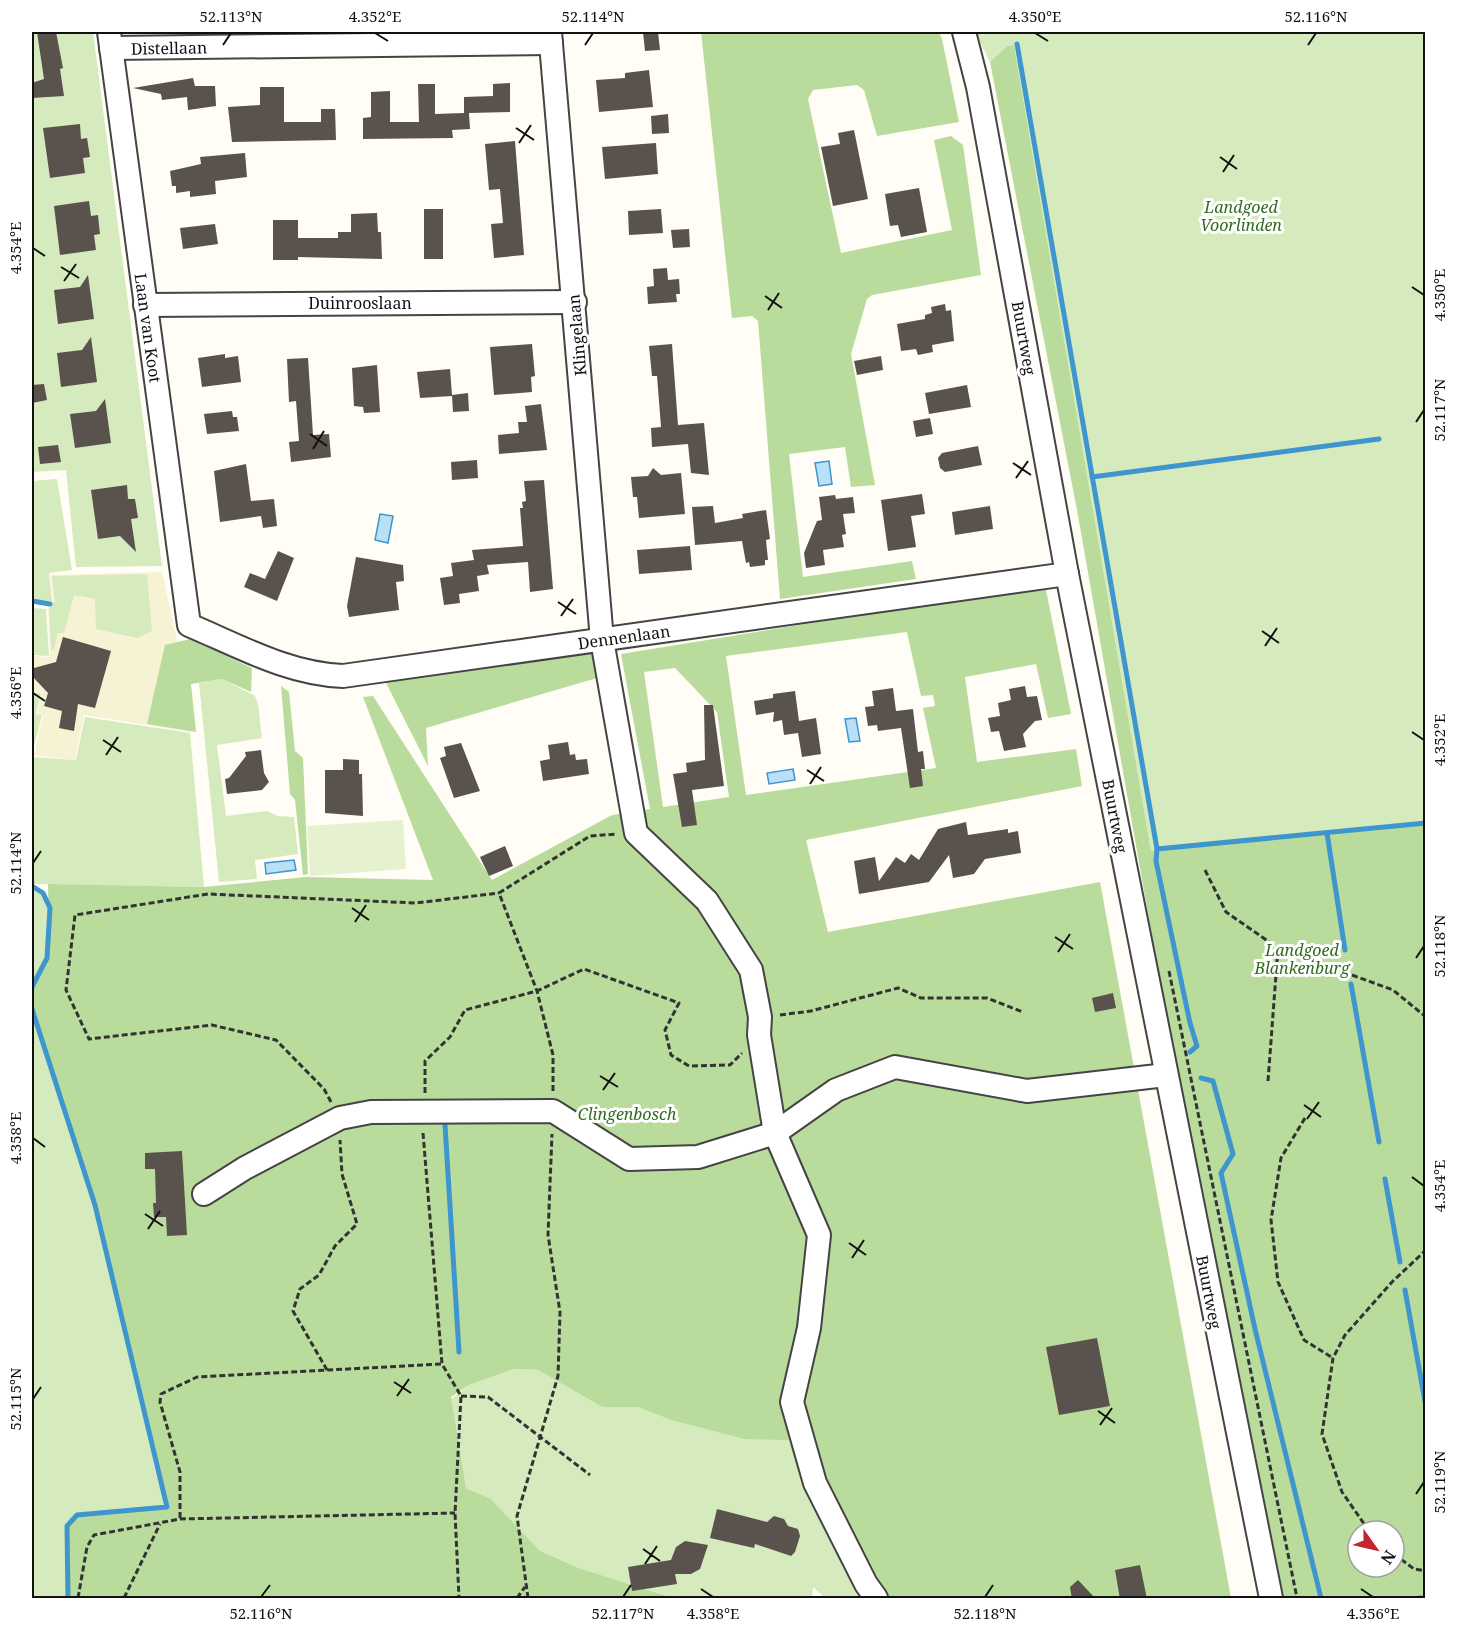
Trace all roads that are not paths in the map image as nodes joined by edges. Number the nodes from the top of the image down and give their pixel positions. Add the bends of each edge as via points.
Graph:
1 (964, 32) edge
2 (551, 37) edge
3 (110, 40) edge
4 (575, 302) junction
5 (145, 305) junction
6 (1067, 574) junction
7 (189, 625) joint
8 (602, 640) junction
9 (1166, 1075) junction
10 (775, 1132) junction
11 (204, 1194) dead end
12 (876, 1599) edge
13 (1271, 1599) edge

1 - 6 street, Buurtweg via 978,87
2 - 3 street, Distellaan
2 - 4 street, Klingelaan
3 - 5 street, Laan van Koot
4 - 5 street, Duinrooslaan
4 - 8 street, Klingelaan
5 - 7 street, Laan van Koot
6 - 8 street, Dennenlaan
6 - 9 street, Buurtweg
7 - 8 street, Dennenlaan via 295,669 343,676
8 - 10 street, Klingelaan via 636,833 707,900 751,970
9 - 10 street via 1027,1091 895,1067 836,1090
9 - 13 street, Buurtweg
10 - 11 street via 698,1157 629,1159 553,1111 371,1112 340,1118
10 - 12 street via 819,1235 809,1328 792,1401 814,1483

